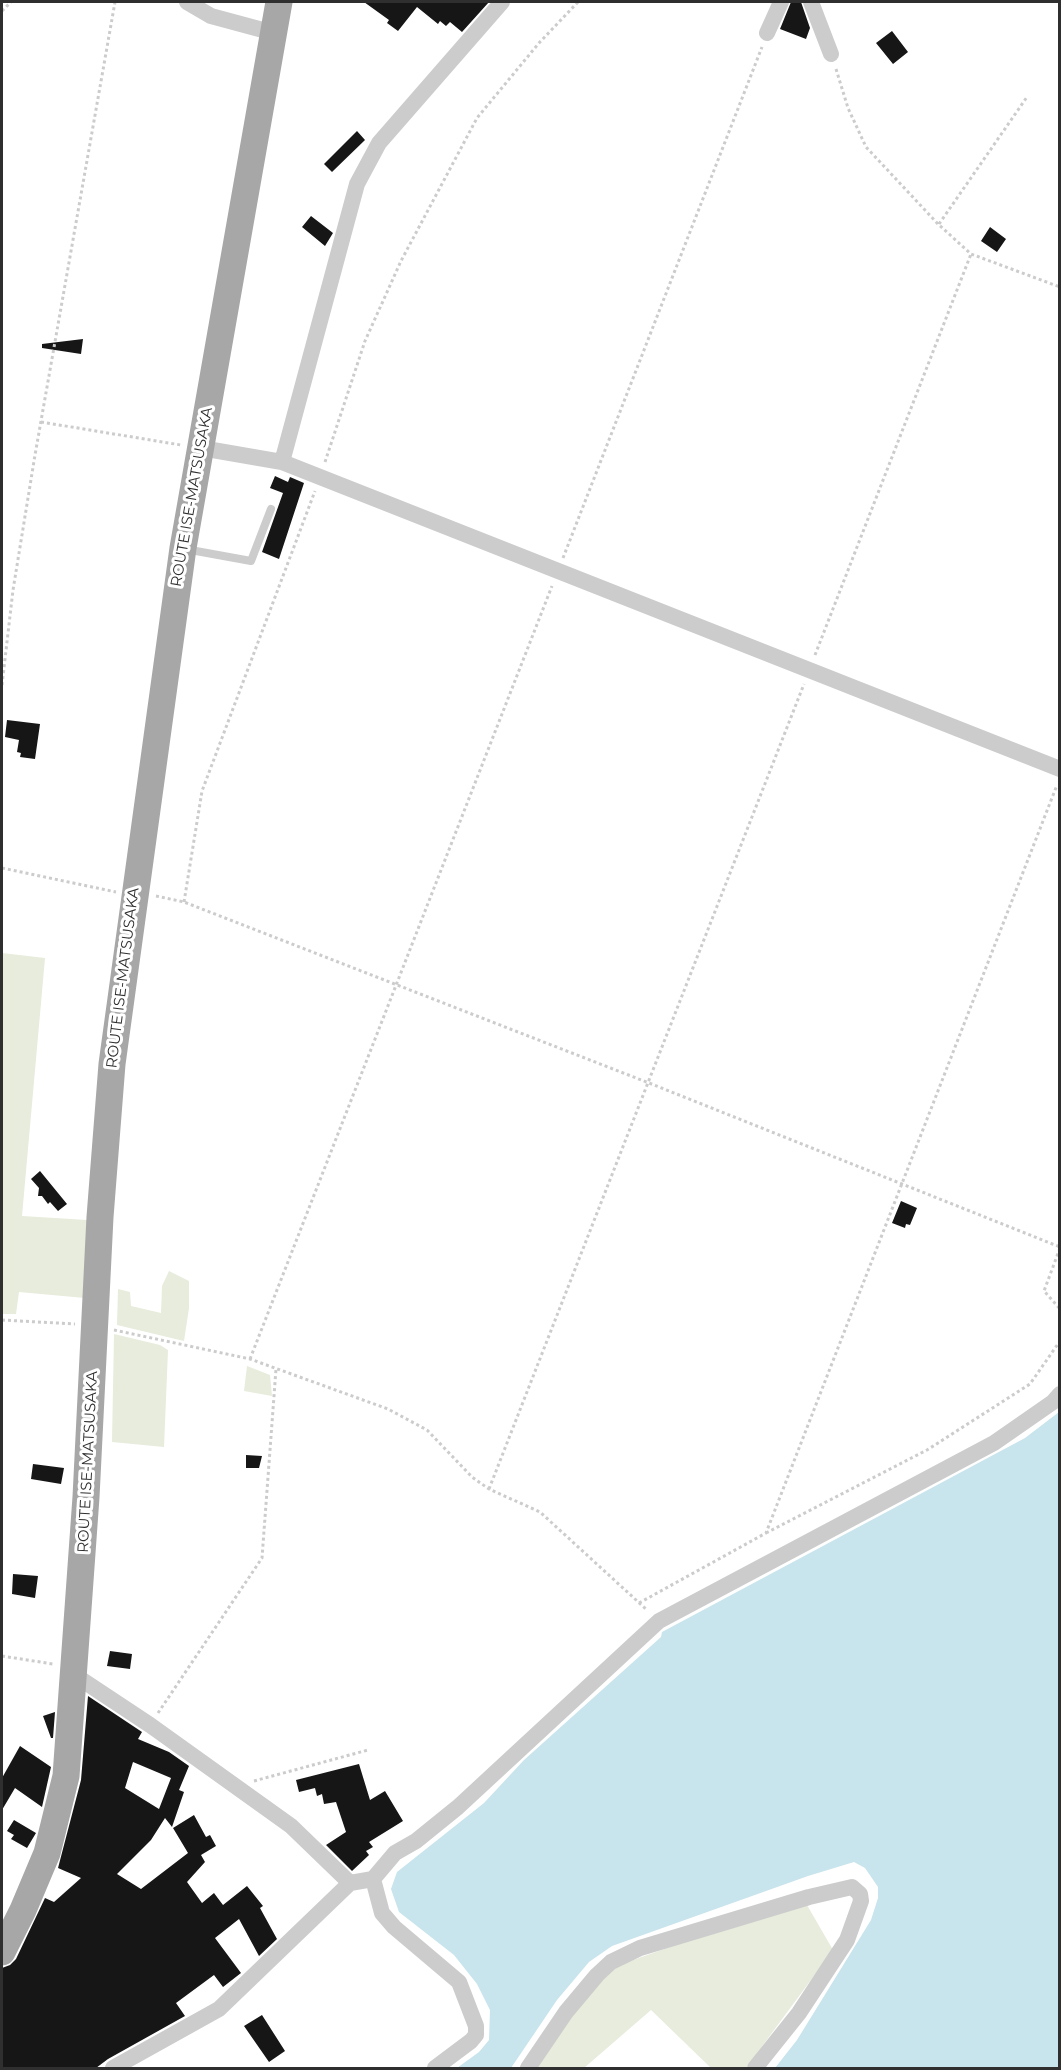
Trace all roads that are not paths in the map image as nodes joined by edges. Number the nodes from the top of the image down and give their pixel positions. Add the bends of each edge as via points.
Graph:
1 (187, 2) edge
2 (279, 2) edge
3 (781, 2) edge
4 (811, 2) edge
5 (498, 3) edge
6 (274, 33) junction
7 (767, 33) road end
8 (831, 54) road end
9 (201, 448) junction
10 (282, 462) junction
11 (271, 509) dead end
12 (183, 548) junction
13 (1059, 769) edge
14 (1059, 1394) edge
15 (73, 1674) junction
16 (373, 1879) junction
17 (350, 1883) junction
18 (2, 1952) edge
19 (113, 2068) edge
20 (435, 2068) edge
21 (528, 2068) edge
22 (756, 2068) edge

1 - 6 street via 211,16
2 - 6 main road, ROUTE ISE-MATSUSAKA
3 - 7 street
4 - 8 street
5 - 10 street via 379,143 357,184
6 - 9 main road, ROUTE ISE-MATSUSAKA
9 - 10 street
9 - 12 main road, ROUTE ISE-MATSUSAKA
10 - 13 street
11 - 12 lane via 252,561
12 - 15 main road, ROUTE ISE-MATSUSAKA via 112,1064
14 - 16 street via 994,1443 659,1622 458,1807 395,1853
15 - 17 street via 291,1826
15 - 18 main road, ROUTE ISE-MATSUSAKA via 66,1776 58,1816 47,1852
16 - 17 street
16 - 20 street via 382,1913 459,1982 476,2026 471,2041
17 - 19 street via 219,2009
21 - 22 street via 566,2012 611,1962 640,1948 852,1887 861,1901 847,1940 799,2013

